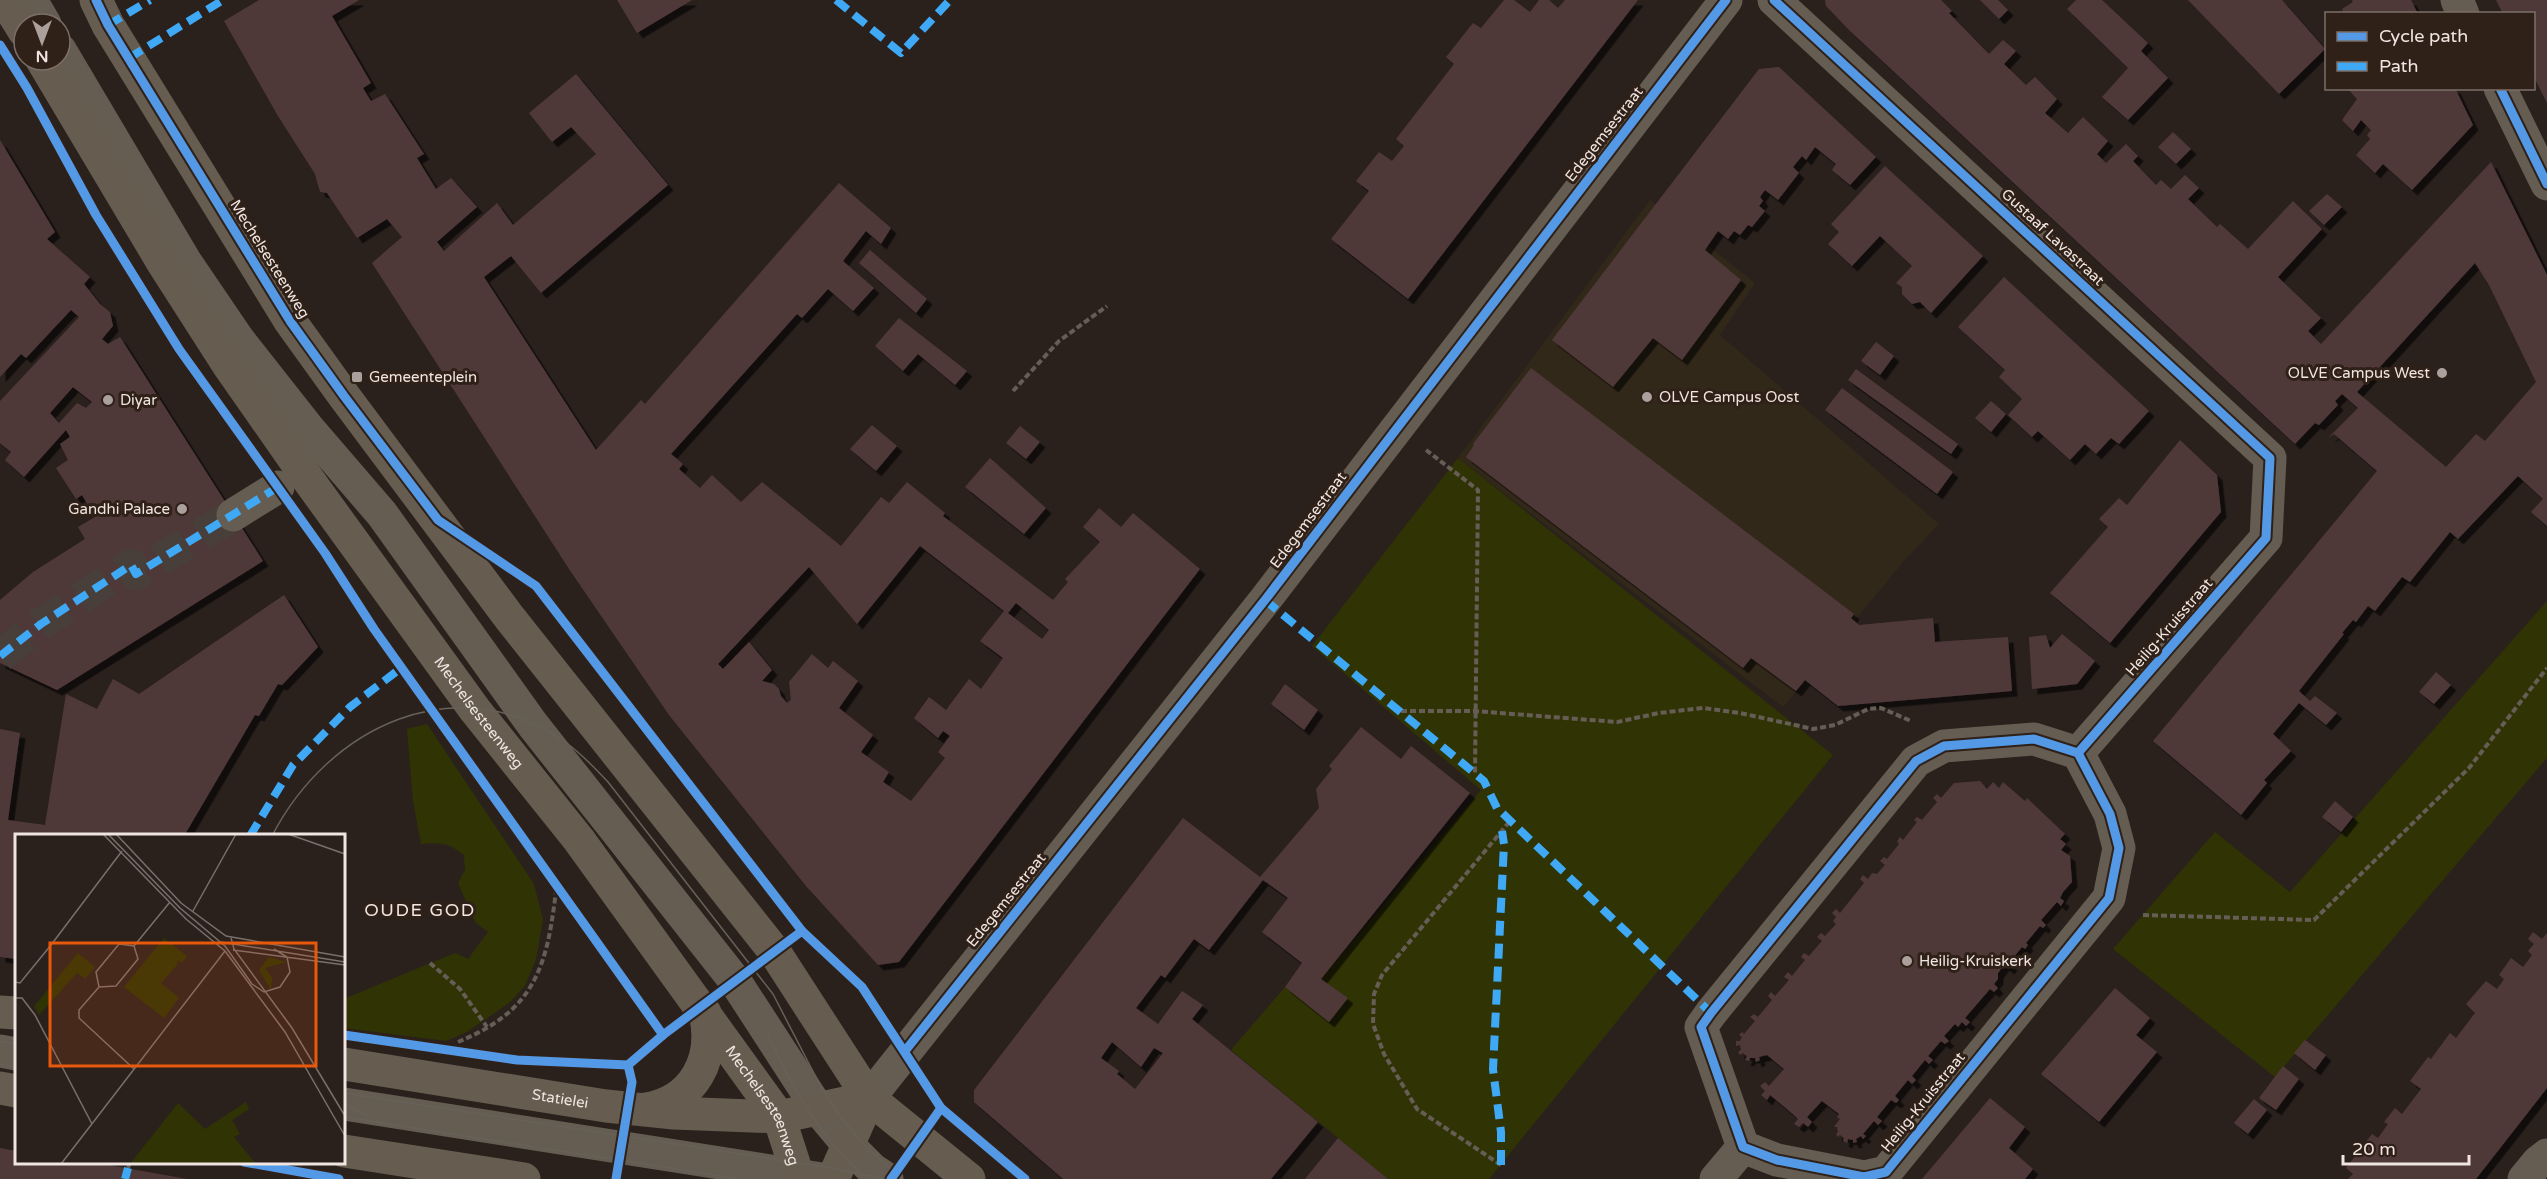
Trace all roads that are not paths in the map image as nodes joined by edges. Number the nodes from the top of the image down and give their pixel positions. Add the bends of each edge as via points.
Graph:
1 (96, 0) edge
2 (1726, 0) edge
3 (1774, 0) edge
4 (72, 70) edge
5 (49, 72) edge
6 (2501, 90) edge
7 (2547, 184) edge
8 (278, 487) dead end
9 (2268, 513) joint
10 (233, 515) tunnel mouth
11 (509, 617) junction
12 (491, 666) junction
13 (445, 667) junction
14 (2078, 753) junction
15 (0, 1012) edge
16 (705, 1012) junction
17 (15, 1013) edge
18 (0, 1051) edge
19 (15, 1054) edge
20 (345, 1064) edge
21 (0, 1088) edge
22 (15, 1091) edge
23 (869, 1098) junction
24 (345, 1104) edge
25 (818, 1109) junction
26 (640, 1110) junction
27 (780, 1117) junction
28 (848, 1145) junction
29 (1743, 1147) junction
30 (345, 1151) edge
31 (2547, 1155) edge
32 (806, 1178) edge
33 (524, 1179) edge
34 (833, 1179) edge
35 (887, 1179) edge
36 (969, 1179) edge
37 (1716, 1179) edge
38 (2524, 1179) edge

1 - 11 main road, Mechelsesteenweg via 108,26 290,321
2 - 23 street, Edegemsestraat via 1266,600
3 - 9 street, Gustaaf Lavastraat via 2270,458
4 - 12 street via 185,261 238,339 382,514
5 - 13 main road, Mechelsesteenweg via 229,366
6 - 7 street
8 - 10 street
9 - 14 street, Heilig-Kruisstraat via 2266,538
11 - 12 street via 505,651
11 - 23 main road, Mechelsesteenweg via 774,951
12 - 13 street via 462,672
12 - 25 street via 735,981
13 - 16 main road, Mechelsesteenweg
14 - 29 street via 2034,739 1944,746 1916,761 1701,1027
14 - 29 street, Heilig-Kruisstraat via 2110,814 2119,849 2109,898 1886,1172 1864,1177 1777,1160
15 - 17 main road
16 - 26 main road via 709,1028 707,1053 697,1077 680,1097 661,1107
16 - 27 main road, Mechelsesteenweg
18 - 19 street
20 - 26 main road, Statielei
21 - 22 main road
23 - 25 main road, Statielei
23 - 28 main road
23 - 36 main road, Mechelsesteenweg
24 - 32 street
25 - 27 main road, Statielei
25 - 28 street
26 - 27 main road, Statielei
27 - 32 main road, Mechelsesteenweg
28 - 34 main road
28 - 35 street
29 - 37 street
30 - 33 main road
31 - 38 street

